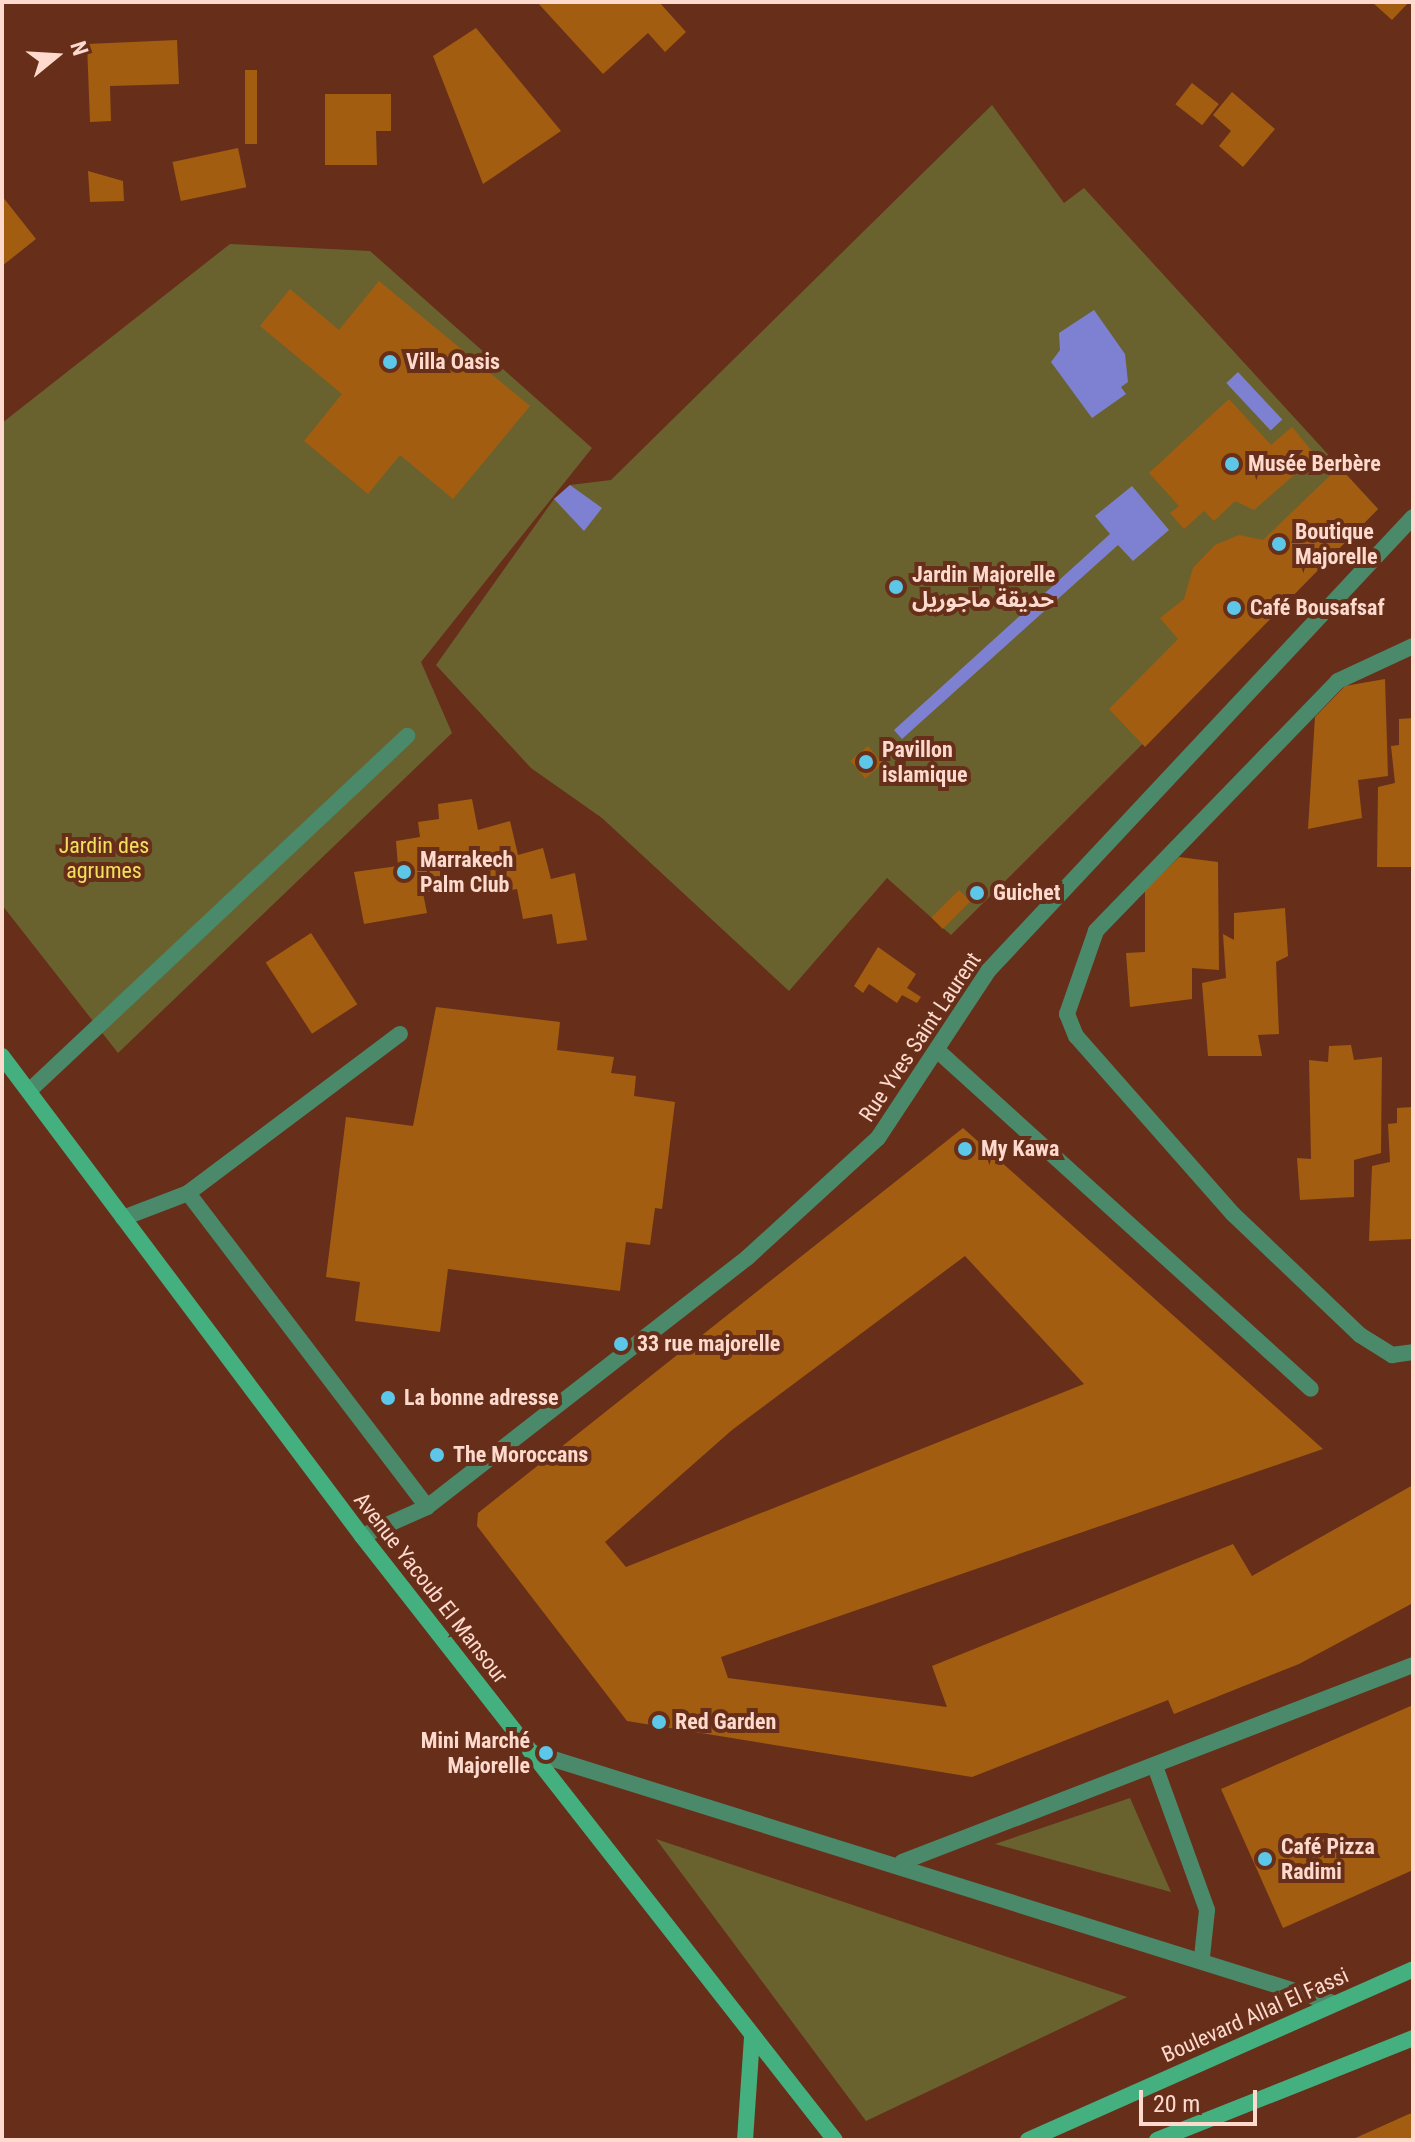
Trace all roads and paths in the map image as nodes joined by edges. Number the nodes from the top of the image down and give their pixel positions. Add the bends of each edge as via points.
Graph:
1 (1413, 517) edge
2 (1413, 646) edge
3 (407, 736) dead end
4 (400, 1034) dead end
5 (938, 1051) junction
6 (2, 1056) edge
7 (29, 1091) junction
8 (188, 1193) junction
9 (123, 1218) junction
10 (1413, 1352) edge
11 (1311, 1389) dead end
12 (427, 1507) junction
13 (362, 1536) junction
14 (1413, 1665) edge
15 (534, 1753) junction
16 (1156, 1769) junction
17 (902, 1862) junction
18 (1202, 1957) junction
19 (1413, 1969) edge
20 (1333, 2003) junction
21 (752, 2036) junction
22 (1413, 2038) edge
23 (745, 2140) edge
24 (835, 2140) edge
25 (1028, 2140) edge
26 (1157, 2140) edge

1 - 5 street, Rue Yves Saint Laurent via 988,971
2 - 10 street via 1338,681 1096,931 1067,1014 1076,1036 1233,1214 1360,1335 1392,1355
3 - 7 street
4 - 8 street
5 - 11 street
5 - 12 street, Rue Yves Saint Laurent via 878,1138 806,1207
6 - 7 main road, Avenue Yacoub El Mansour
7 - 9 main road, Avenue Yacoub El Mansour
8 - 9 street
8 - 12 street
9 - 13 main road, Avenue Yacoub El Mansour
12 - 13 street, Rue Yves Saint Laurent
13 - 15 main road, Avenue Yacoub El Mansour
14 - 16 street
15 - 17 street
15 - 21 main road, Avenue Yacoub El Mansour
16 - 17 street
16 - 18 street via 1207,1910
17 - 18 street
18 - 20 street
19 - 20 main road, Boulevard Allal El Fassi
20 - 25 main road, Boulevard Allal El Fassi
21 - 23 main road
21 - 24 main road, Avenue Yacoub El Mansour
22 - 26 main road

